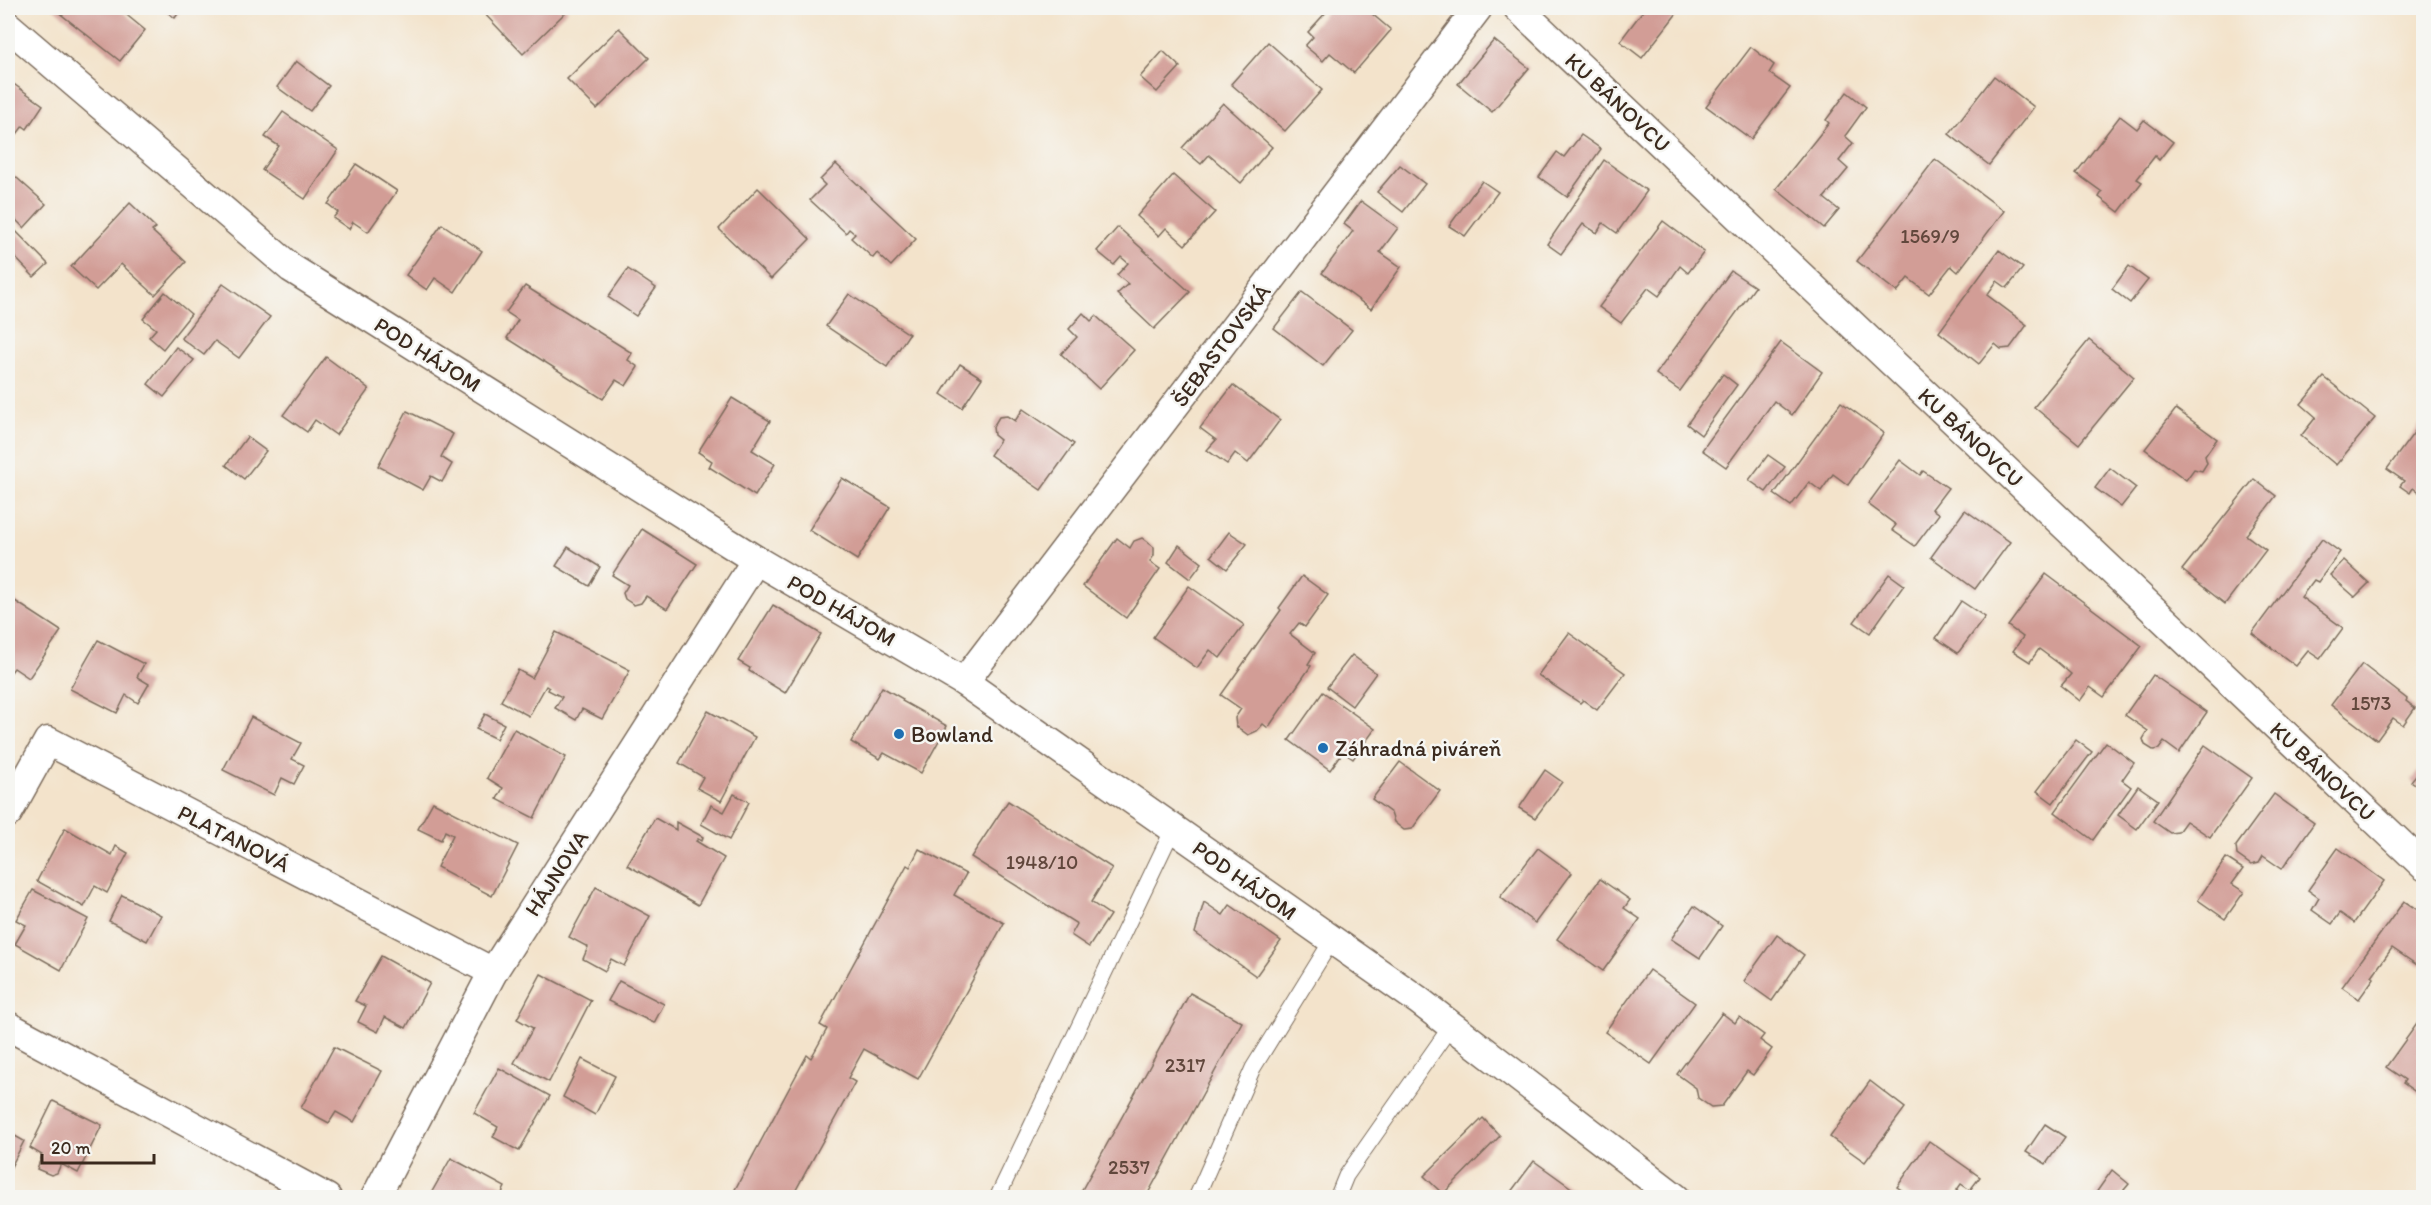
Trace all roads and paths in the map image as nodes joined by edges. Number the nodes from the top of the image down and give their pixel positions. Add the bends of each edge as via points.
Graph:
1 (1478, 8) edge
2 (1518, 8) edge
3 (8, 26) edge
4 (756, 560) junction
5 (964, 681) junction
6 (8, 813) edge
7 (1173, 829) junction
8 (2424, 866) edge
9 (1332, 940) junction
10 (493, 972) junction
11 (8, 1026) edge
12 (1451, 1026) junction
13 (327, 1197) edge
14 (375, 1197) edge
15 (997, 1197) edge
16 (1196, 1197) edge
17 (1337, 1197) edge
18 (1676, 1197) edge

1 - 5 street, ŠEBASTOVSKÁ
2 - 8 street, KU BÁNOVCU
3 - 4 street, POD HÁJOM via 291,268
4 - 5 street, POD HÁJOM
4 - 10 street, HÁJNOVA
5 - 7 street, POD HÁJOM
6 - 10 street, PLATANOVÁ via 48,741
7 - 9 street, POD HÁJOM
7 - 15 lane
9 - 12 street, POD HÁJOM
9 - 16 lane via 1253,1068
10 - 14 street, HÁJNOVA
11 - 13 street
12 - 17 lane via 1346,1176
12 - 18 street, POD HÁJOM

